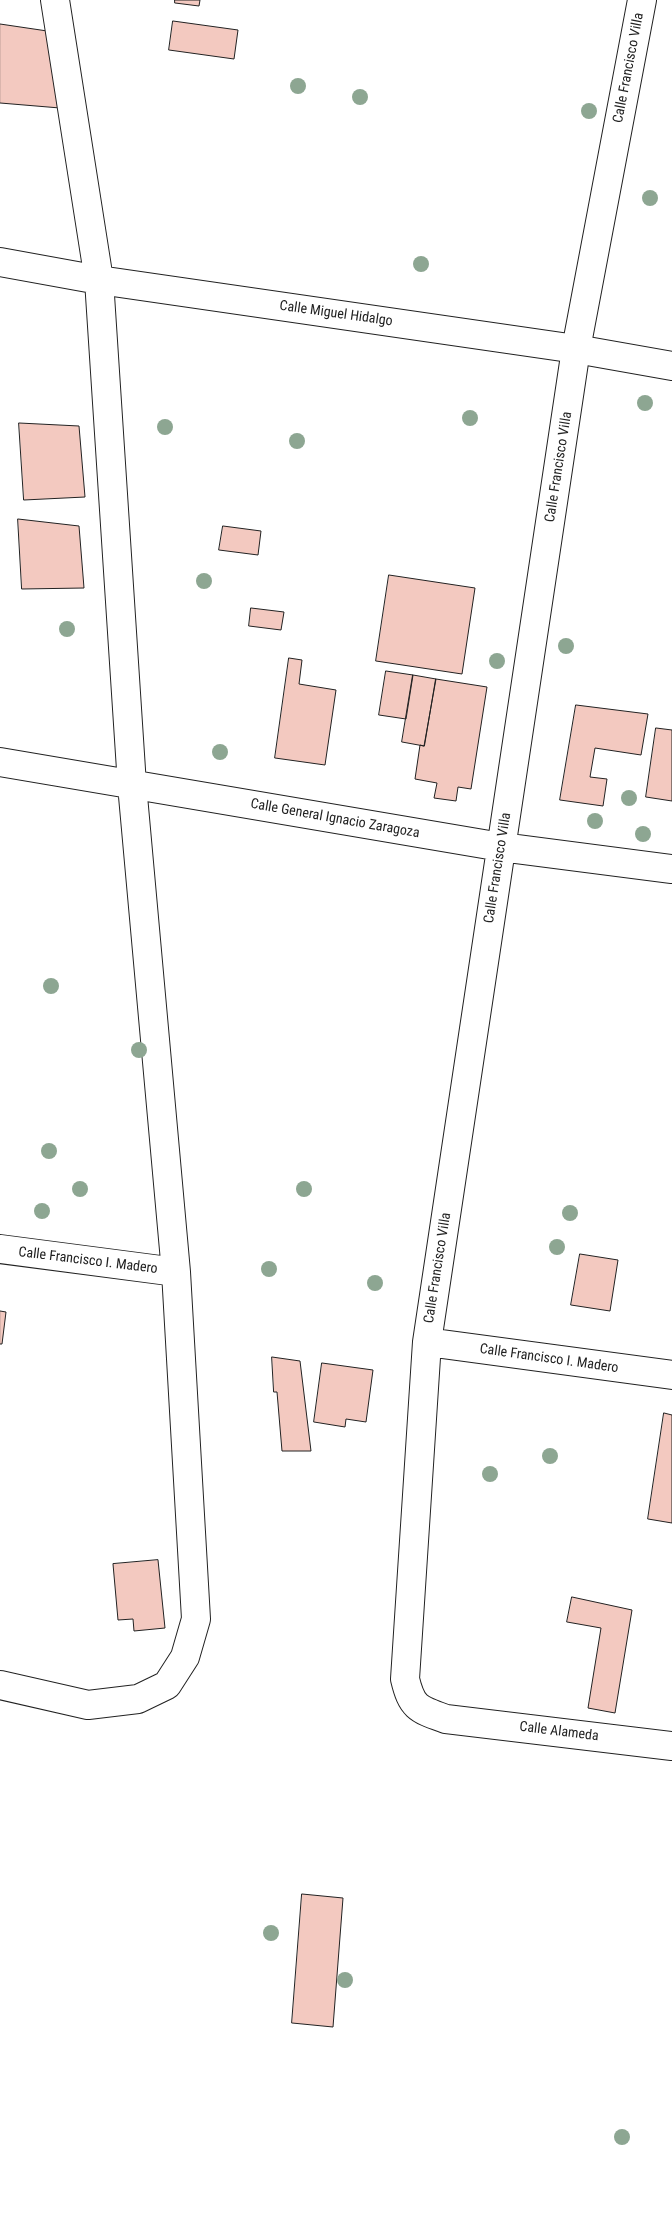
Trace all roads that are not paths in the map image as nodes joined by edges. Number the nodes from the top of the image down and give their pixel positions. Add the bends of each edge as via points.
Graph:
1 (55, 0) edge
2 (642, 0) edge
3 (0, 262) edge
4 (99, 280) junction
5 (576, 349) junction
6 (672, 366) edge
7 (0, 762) edge
8 (132, 785) junction
9 (501, 847) junction
10 (672, 869) edge
11 (0, 1249) edge
12 (176, 1272) junction
13 (426, 1342) junction
14 (672, 1375) edge
15 (0, 1685) edge
16 (446, 1719) joint
17 (672, 1746) edge

1 - 4 street
2 - 5 street, Calle Francisco Villa
3 - 4 street, Calle Miguel Hidalgo
4 - 5 street, Calle Miguel Hidalgo
4 - 8 street
5 - 6 street, Calle Miguel Hidalgo
5 - 9 street, Calle Francisco Villa
7 - 8 street, Calle General Ignacio Zaragoza
8 - 9 street, Calle General Ignacio Zaragoza
8 - 12 street
9 - 10 street, Calle General Ignacio Zaragoza
9 - 13 street, Calle Francisco Villa
11 - 12 street, Calle Francisco I. Madero
12 - 15 street via 196,1619 186,1657 167,1685 138,1699 88,1705
13 - 14 street, Calle Francisco I. Madero
13 - 16 street, Calle Francisco Villa via 405,1679 410,1699 424,1711
16 - 17 street, Calle Alameda

